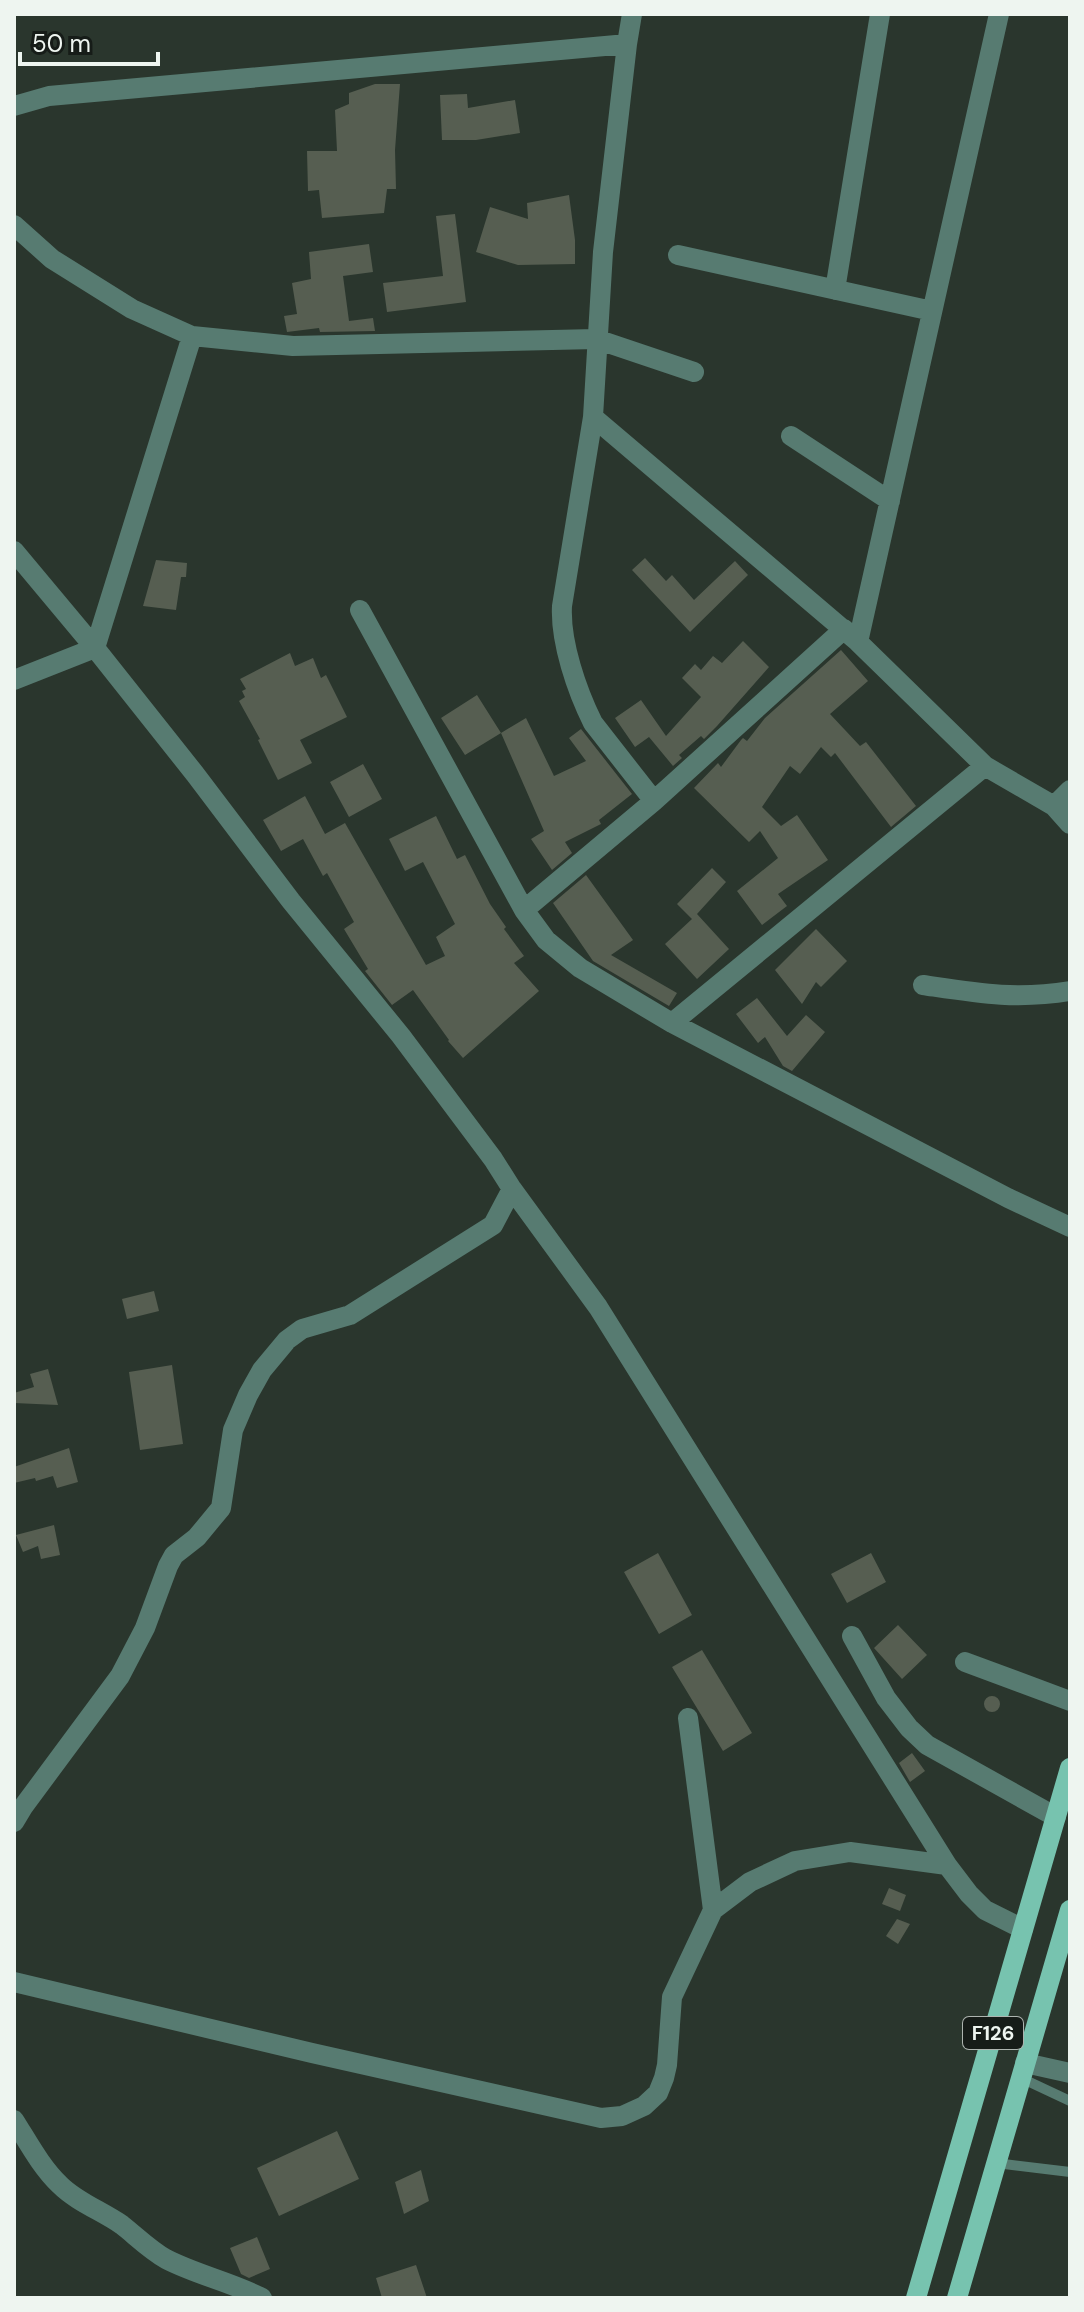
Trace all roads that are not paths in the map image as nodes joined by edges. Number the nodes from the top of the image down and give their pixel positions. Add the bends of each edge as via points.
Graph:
1 (632, 14) edge
2 (880, 14) edge
3 (999, 14) edge
4 (627, 44) junction
5 (14, 106) edge
6 (14, 225) edge
7 (678, 255) dead end
8 (835, 290) junction
9 (932, 311) junction
10 (192, 336) junction
11 (596, 339) junction
12 (694, 372) dead end
13 (593, 417) junction
14 (791, 436) dead end
15 (890, 501) junction
16 (14, 551) edge
17 (360, 610) dead end
18 (851, 636) junction
19 (95, 648) junction
20 (14, 680) edge
21 (985, 766) junction
22 (1070, 790) edge
23 (654, 801) junction
24 (1062, 808) edge
25 (1070, 824) edge
26 (524, 910) junction
27 (923, 985) dead end
28 (1070, 991) edge
29 (672, 1023) junction
30 (512, 1189) junction
31 (1070, 1227) edge
32 (852, 1636) dead end
33 (965, 1662) dead end
34 (1070, 1701) edge
35 (688, 1718) dead end
36 (1070, 1768) edge
37 (1056, 1817) junction
38 (14, 1822) edge
39 (947, 1865) junction
40 (713, 1910) junction
41 (1070, 1910) edge
42 (1023, 1929) junction
43 (14, 1982) edge
44 (1023, 2070) junction
45 (1070, 2073) edge
46 (1070, 2101) edge
47 (14, 2120) edge
48 (996, 2163) junction
49 (1070, 2172) edge
50 (262, 2298) edge
51 (916, 2298) edge
52 (957, 2298) edge

1 - 4 street
2 - 8 street
3 - 9 street
4 - 5 street via 49,96
4 - 11 street
6 - 10 street via 52,259 120,302
7 - 8 street
8 - 9 street
9 - 15 street
10 - 11 street via 293,346
10 - 19 street
11 - 12 street
11 - 13 street
13 - 18 street
13 - 23 street via 562,606 563,638 593,723
14 - 15 street
15 - 18 street
16 - 19 street
17 - 26 street
18 - 21 street
18 - 23 street
19 - 20 street
19 - 30 street via 401,1036
21 - 24 street
21 - 29 street
22 - 24 street
23 - 26 street
24 - 25 street
26 - 29 street via 546,940 580,968
27 - 28 street via 1005,997
29 - 31 street
30 - 38 street via 493,1225 350,1315 295,1333 262,1370 233,1430 221,1508 174,1555 120,1676
30 - 39 street via 598,1307
32 - 37 street via 886,1698 927,1745
33 - 34 street
35 - 40 street
36 - 37 main road, F126
37 - 42 main road, F126
39 - 40 street via 850,1852 809,1858 750,1882
39 - 42 street via 985,1910
40 - 43 street via 672,1997 667,2065 658,2093 622,2116 601,2118
41 - 44 main road, F126
42 - 51 main road, F126
44 - 45 street
44 - 46 lane
44 - 48 main road, F126
47 - 50 street via 36,2156 75,2197 162,2257
48 - 49 lane
48 - 52 main road, F126

